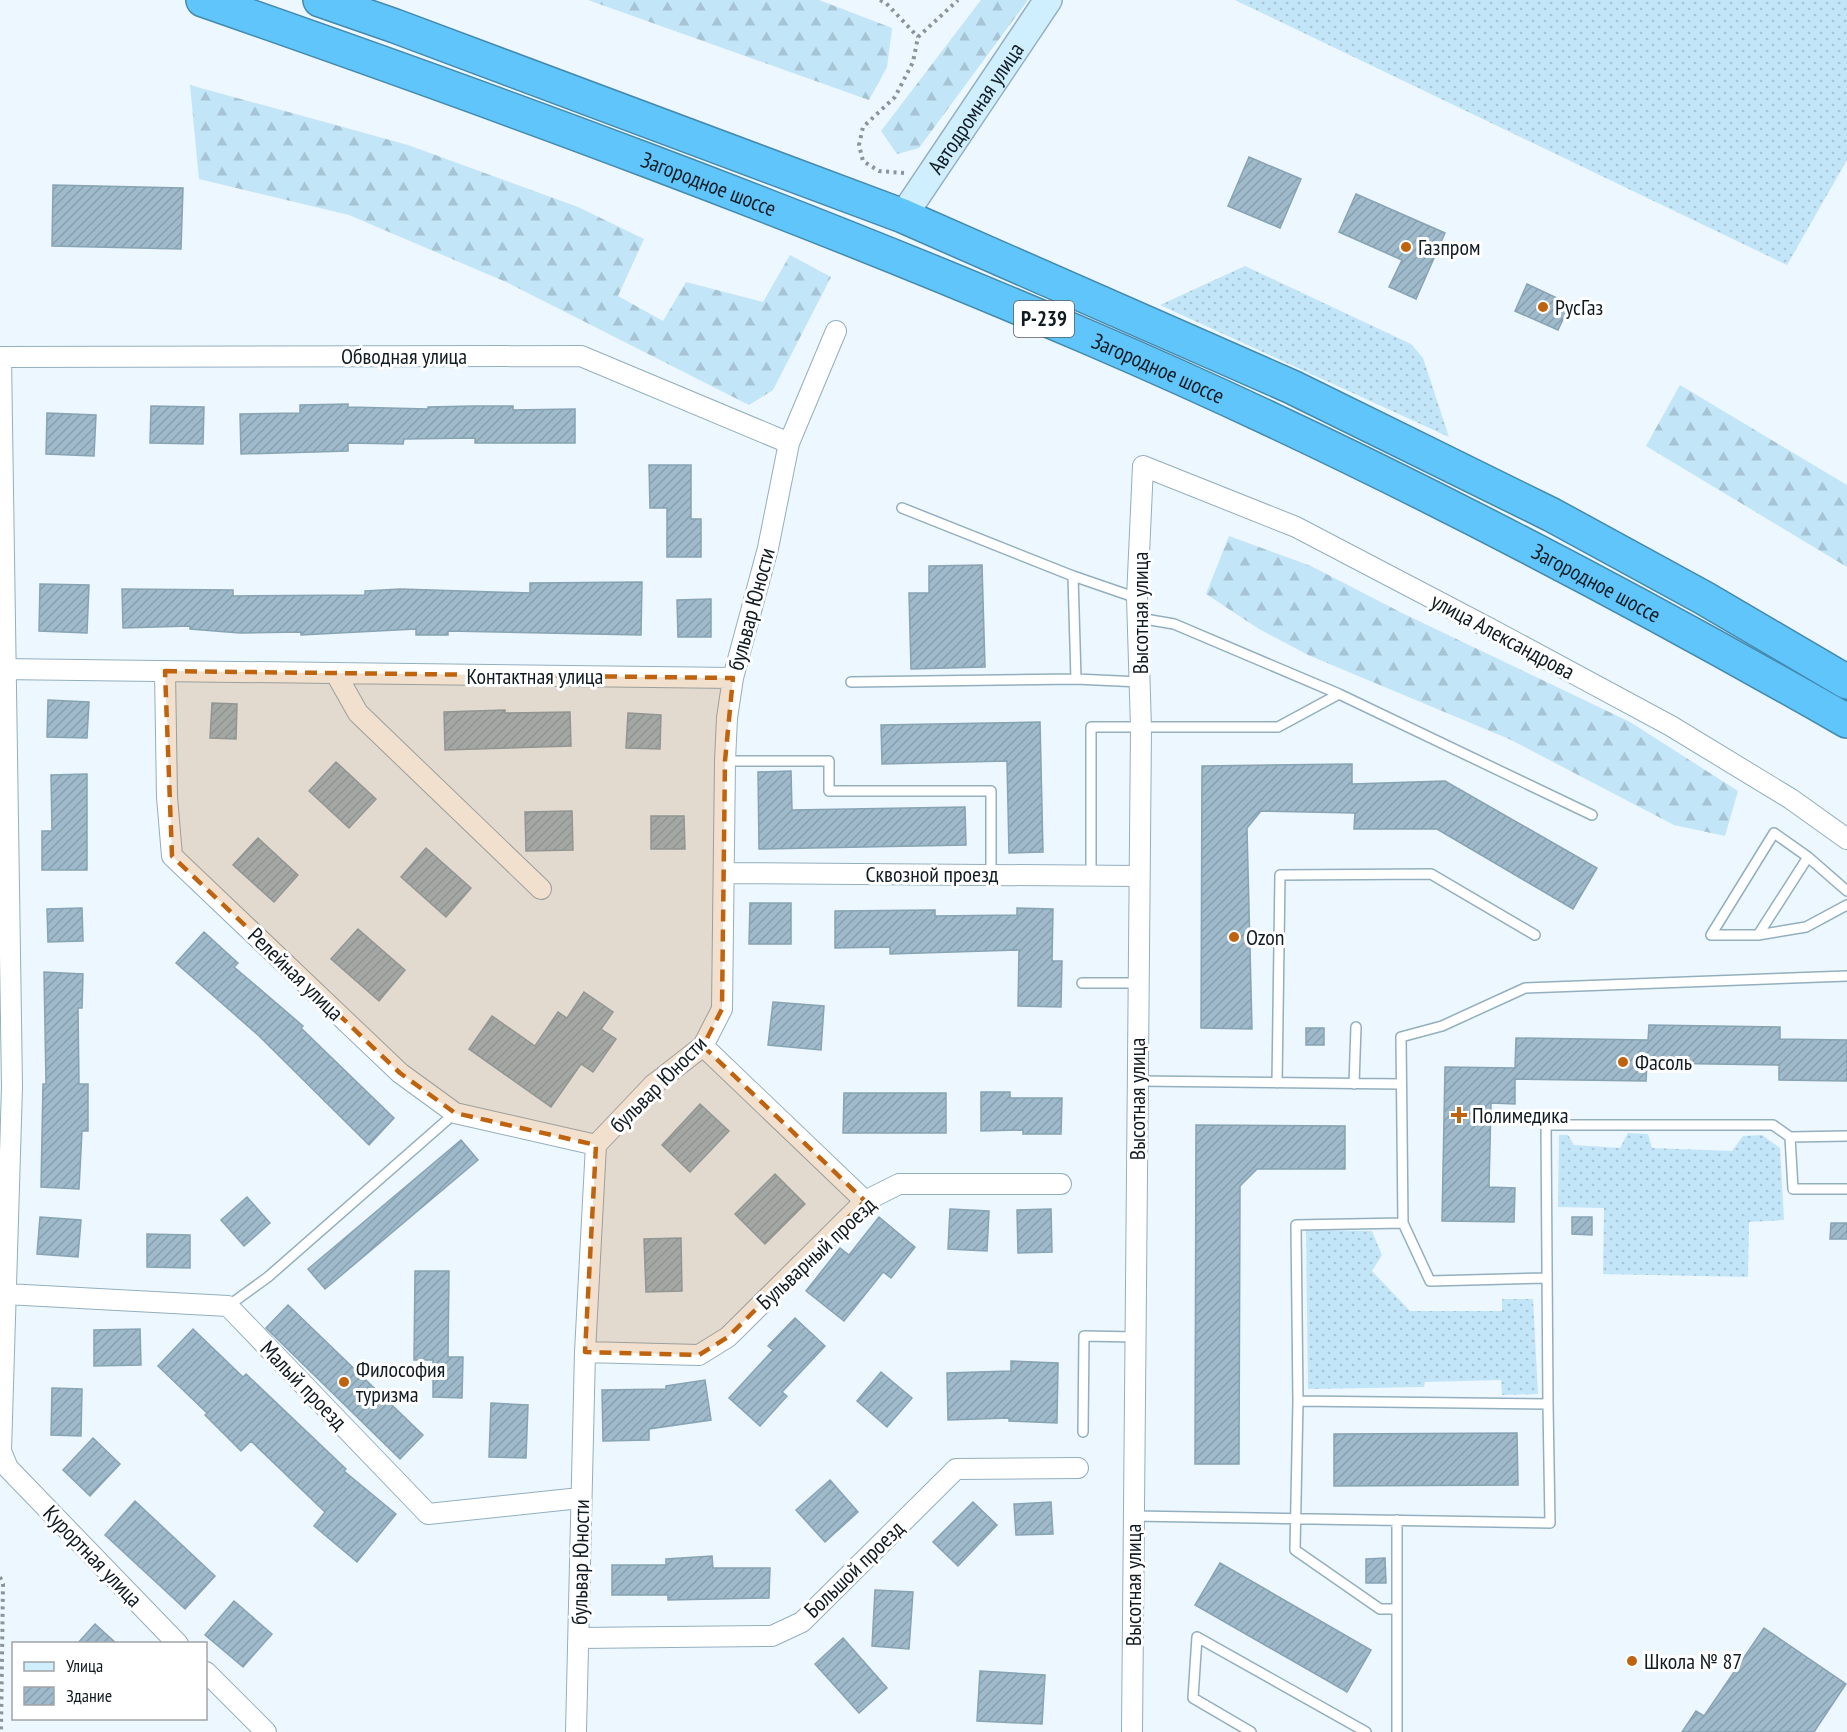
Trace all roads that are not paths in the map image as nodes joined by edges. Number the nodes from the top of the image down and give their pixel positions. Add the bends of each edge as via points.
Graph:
1 (203, 0) edge
2 (320, 0) edge
3 (1048, 0) edge
4 (903, 216) junction
5 (836, 331) dead end
6 (1, 357) edge
7 (789, 443) junction
8 (1143, 466) joint
9 (902, 508) dead end
10 (1073, 576) junction
11 (1138, 608) junction
12 (4, 669) edge
13 (165, 670) junction
14 (336, 674) junction
15 (733, 678) junction
16 (1076, 679) junction
17 (850, 682) dead end
18 (1140, 682) junction
19 (1847, 682) edge
20 (1339, 694) junction
21 (1847, 721) edge
22 (1141, 728) junction
23 (725, 761) junction
24 (1592, 815) dead end
25 (1847, 839) edge
26 (1808, 856) junction
27 (724, 873) junction
28 (991, 874) junction
29 (1091, 874) junction
30 (1139, 876) junction
31 (541, 889) dead end
32 (1847, 891) edge
33 (1847, 905) edge
34 (1535, 935) dead end
35 (1758, 935) junction
36 (1847, 976) edge
37 (1082, 983) dead end
38 (1138, 983) junction
39 (1356, 1027) dead end
40 (703, 1046) junction
41 (1137, 1081) junction
42 (1277, 1083) junction
43 (1354, 1084) junction
44 (1401, 1084) junction
45 (455, 1113) junction
46 (1847, 1136) edge
47 (1790, 1137) junction
48 (596, 1145) junction
49 (1061, 1184) dead end
50 (1847, 1189) edge
51 (866, 1201) junction
52 (1403, 1223) junction
53 (1547, 1278) junction
54 (6, 1294) junction
55 (228, 1306) junction
56 (1135, 1337) junction
57 (585, 1352) junction
58 (1298, 1401) junction
59 (1548, 1404) junction
60 (1, 1431) edge
61 (1083, 1432) dead end
62 (1078, 1468) dead end
63 (580, 1498) junction
64 (1133, 1516) junction
65 (1296, 1519) junction
66 (1397, 1520) junction
67 (1395, 1608) junction
68 (579, 1638) junction
69 (176, 1642) edge
70 (207, 1673) edge
71 (266, 1732) edge
72 (576, 1732) edge
73 (1132, 1732) edge
74 (1251, 1732) edge
75 (1366, 1732) edge
76 (1397, 1732) edge

1 - 21 highway, Загородное шоссе / Р-239 via 571,130 1091,338 1280,424 1459,512
2 - 4 highway, Загородное шоссе / Р-239
3 - 4 street, Автодромная улица
4 - 19 highway, Загородное шоссе / Р-239 via 1292,387 1552,515
5 - 7 street, бульвар Юности
6 - 7 street, Обводная улица via 581,356
6 - 12 street
7 - 15 street, бульвар Юности via 768,548
8 - 11 street, Высотная улица
8 - 25 street, улица Александрова via 1296,527 1479,623 1671,726 1791,799
9 - 10 lane
10 - 11 lane
10 - 16 lane
11 - 18 street, Высотная улица
11 - 20 lane
12 - 13 street, Контактная улица
12 - 54 street via 12,1086
13 - 14 street, Контактная улица
13 - 45 street, Релейная улица via 166,796 172,856 400,1073
14 - 15 street, Контактная улица
14 - 31 street via 358,713
15 - 23 street, бульвар Юности
16 - 17 lane
16 - 18 lane
18 - 22 street, Высотная улица
20 - 22 lane via 1278,727
20 - 24 lane
22 - 29 lane via 1091,727
22 - 30 street, Высотная улица
23 - 27 street, бульвар Юности
23 - 28 lane via 829,761 829,791 991,791
26 - 32 lane
26 - 35 lane
26 - 35 lane via 1774,833 1711,936
27 - 28 street, Сквозной проезд
27 - 40 street, бульвар Юности via 722,1009
28 - 29 street, Сквозной проезд
29 - 30 street, Сквозной проезд
30 - 38 street, Высотная улица
33 - 35 lane via 1806,927
34 - 42 lane via 1431,874 1280,875
36 - 44 lane via 1526,988 1442,1026 1401,1037
37 - 38 lane
38 - 41 street, Высотная улица
39 - 43 lane
40 - 48 street, бульвар Юности via 653,1085
40 - 51 street
41 - 42 lane
41 - 56 street, Высотная улица
42 - 43 lane
43 - 44 lane
44 - 52 lane
45 - 48 street, Релейная улица
45 - 55 lane via 268,1277
46 - 47 lane
47 - 50 lane via 1793,1189
47 - 53 lane via 1773,1125 1546,1125
48 - 57 street, бульвар Юности
49 - 51 street, Бульварный проезд via 899,1184
51 - 57 street, Бульварный проезд via 728,1337 699,1355
52 - 53 lane via 1430,1281
52 - 58 lane via 1296,1225
53 - 59 lane
54 - 55 street
54 - 60 street
55 - 63 street, Малый проезд via 428,1514
56 - 61 lane via 1084,1336
56 - 64 street, Высотная улица
57 - 63 street, бульвар Юности
58 - 59 lane
58 - 65 lane
59 - 66 lane via 1550,1522
60 - 69 street, Курортная улица via 1,1451 8,1468
62 - 68 street, Большой проезд via 956,1469 802,1622 772,1636
63 - 68 street, бульвар Юности
64 - 65 lane
64 - 73 street, Высотная улица
65 - 66 lane
65 - 67 lane via 1295,1550 1380,1609
66 - 67 lane
67 - 76 lane
68 - 72 street, бульвар Юности
70 - 71 street
74 - 75 lane via 1193,1698 1197,1637

